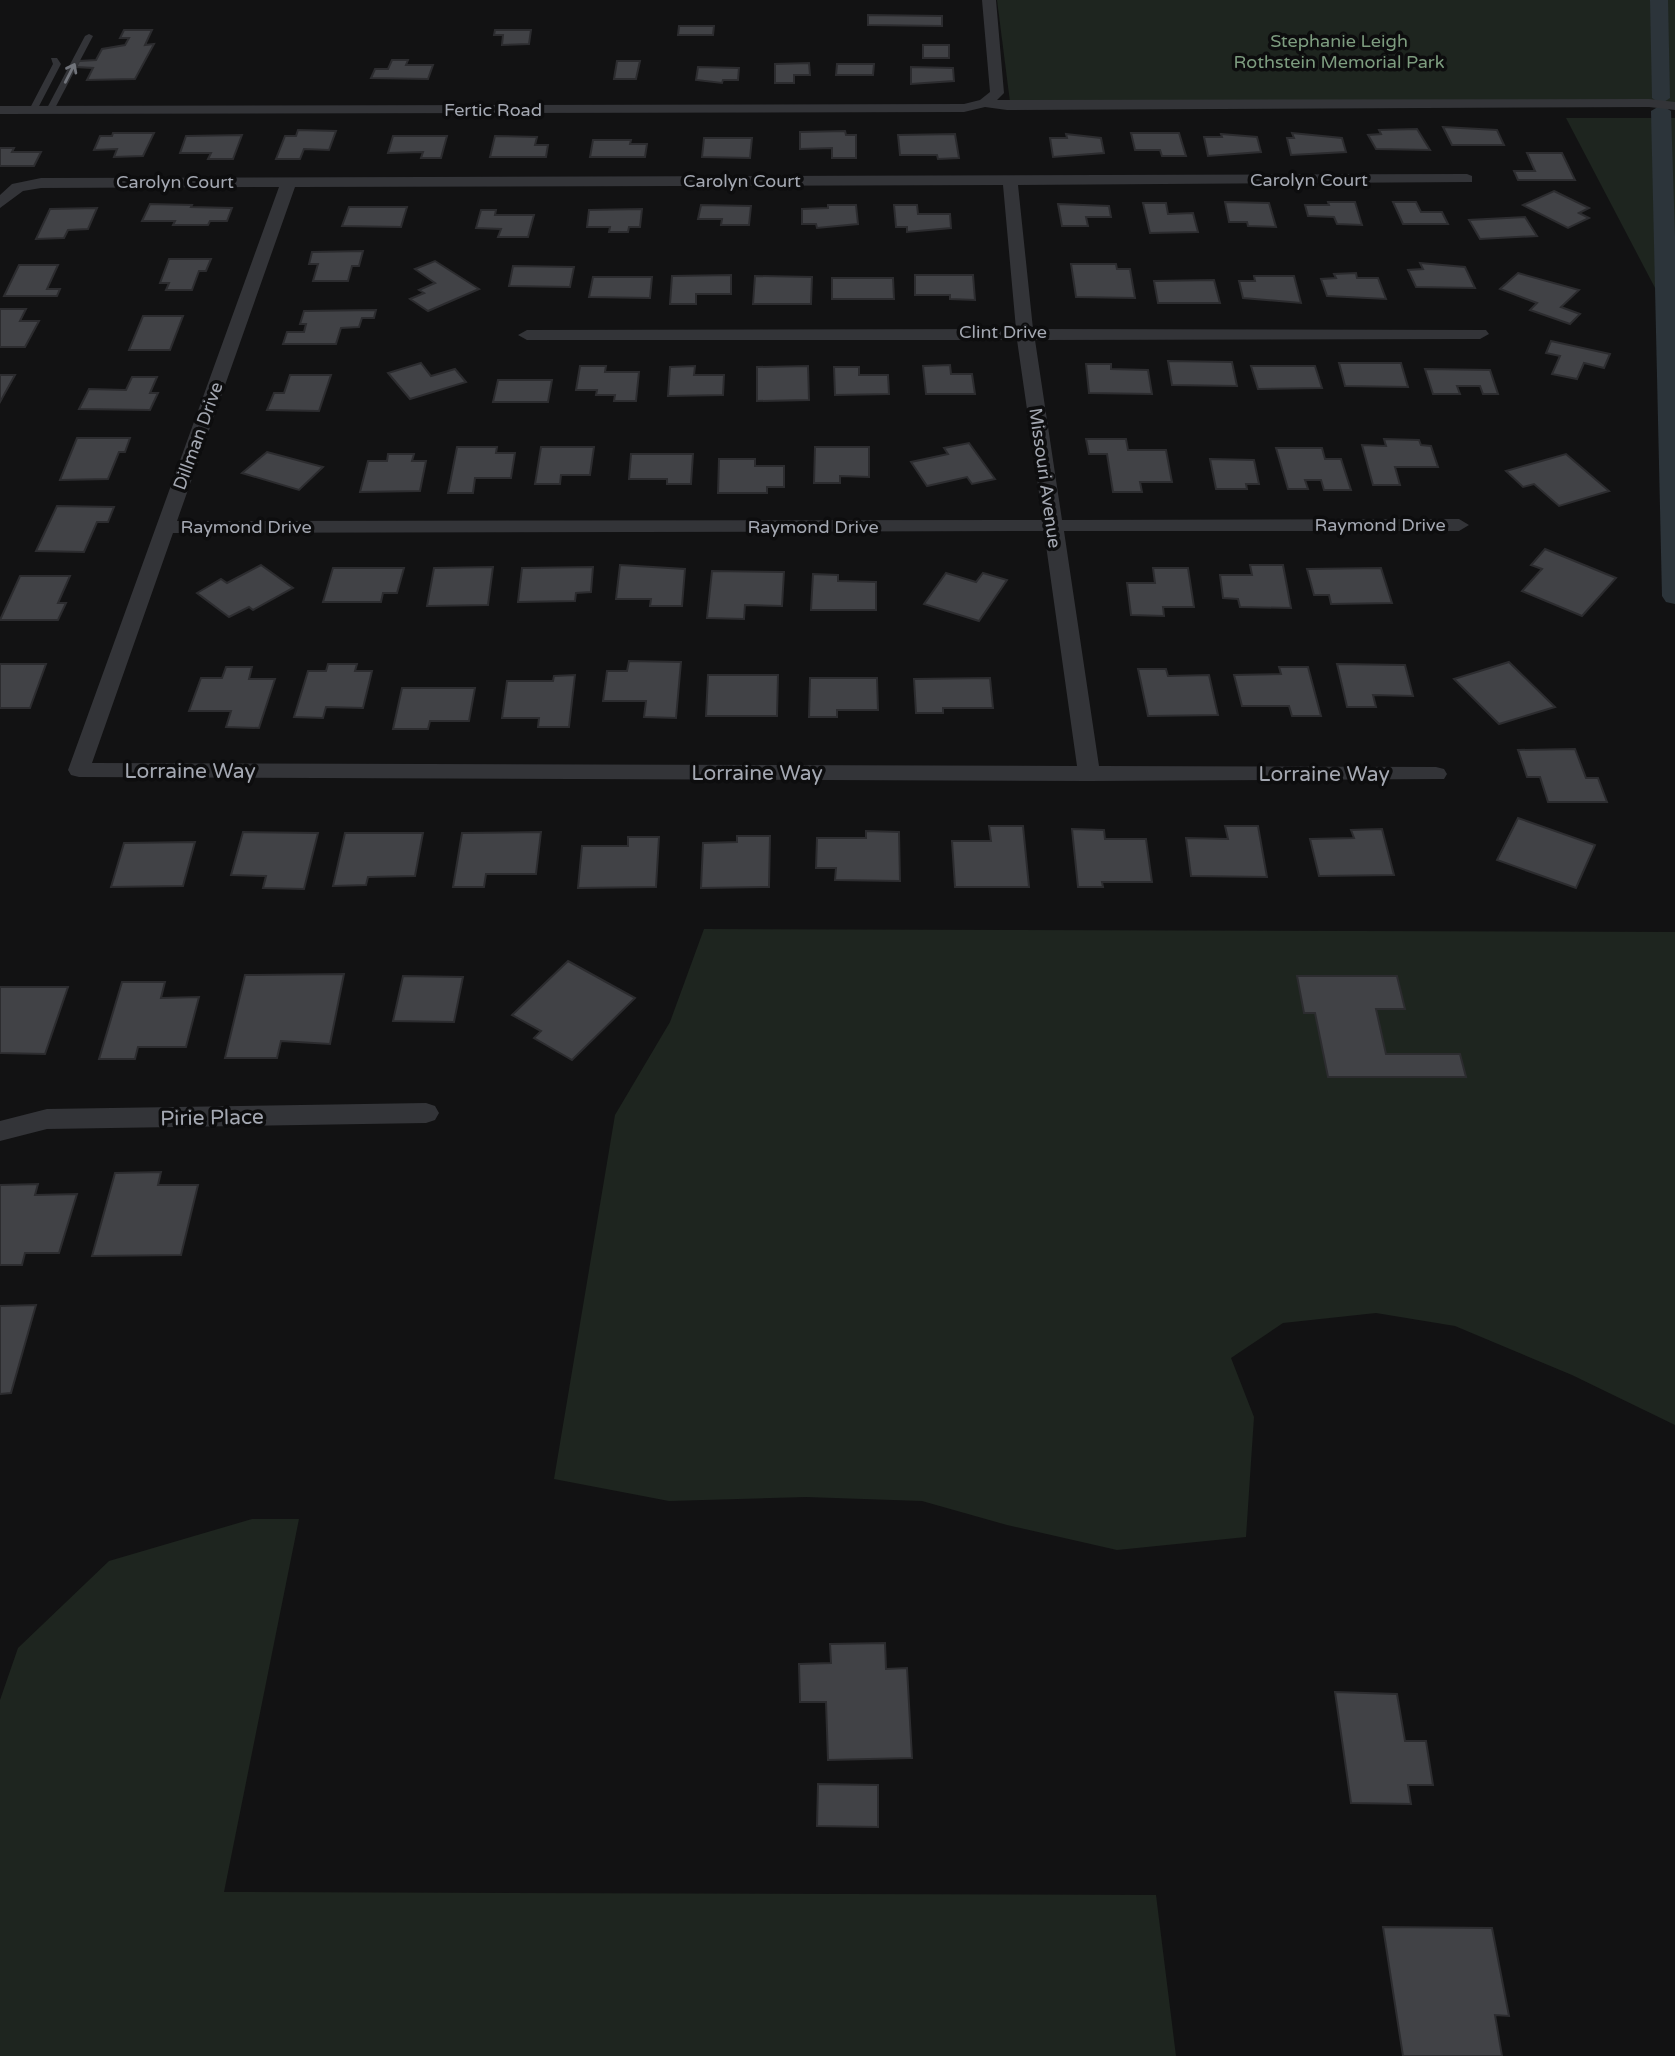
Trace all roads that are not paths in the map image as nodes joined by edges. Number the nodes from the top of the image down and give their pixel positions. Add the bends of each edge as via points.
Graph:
1 (989, 0) edge
2 (89, 36) dead end
3 (54, 60) dead end
4 (985, 103) junction
5 (1675, 106) edge
6 (0, 110) edge
7 (33, 110) junction
8 (50, 110) junction
9 (1467, 179) dead end
10 (289, 181) junction
11 (1010, 181) junction
12 (0, 203) edge
13 (1025, 332) junction
14 (1480, 334) dead end
15 (527, 335) dead end
16 (1459, 525) dead end
17 (166, 527) junction
18 (1052, 527) junction
19 (79, 770) joint
20 (1089, 774) junction
21 (1436, 774) dead end
22 (426, 1113) dead end
23 (0, 1130) edge

1 - 4 street via 998,93
8 -> 2 lane
3 - 7 lane via 54,74
4 - 5 street, Fertic Road
4 - 8 street, Fertic Road via 964,108
6 - 7 street, Fertic Road
7 - 8 street, Fertic Road
9 - 11 street, Carolyn Court
10 - 11 street, Carolyn Court
10 - 12 street, Carolyn Court via 41,183 18,187
10 - 17 street, Dillman Drive
11 - 13 street, Missouri Avenue
13 - 14 street, Clint Drive
13 - 15 street, Clint Drive
13 - 18 street, Missouri Avenue
16 - 18 street, Raymond Drive
17 - 18 street, Raymond Drive
17 - 19 street, Dillman Drive
18 - 20 street, Missouri Avenue
19 - 20 street, Lorraine Way
20 - 21 street, Lorraine Way
22 - 23 street, Pirie Place via 47,1119

